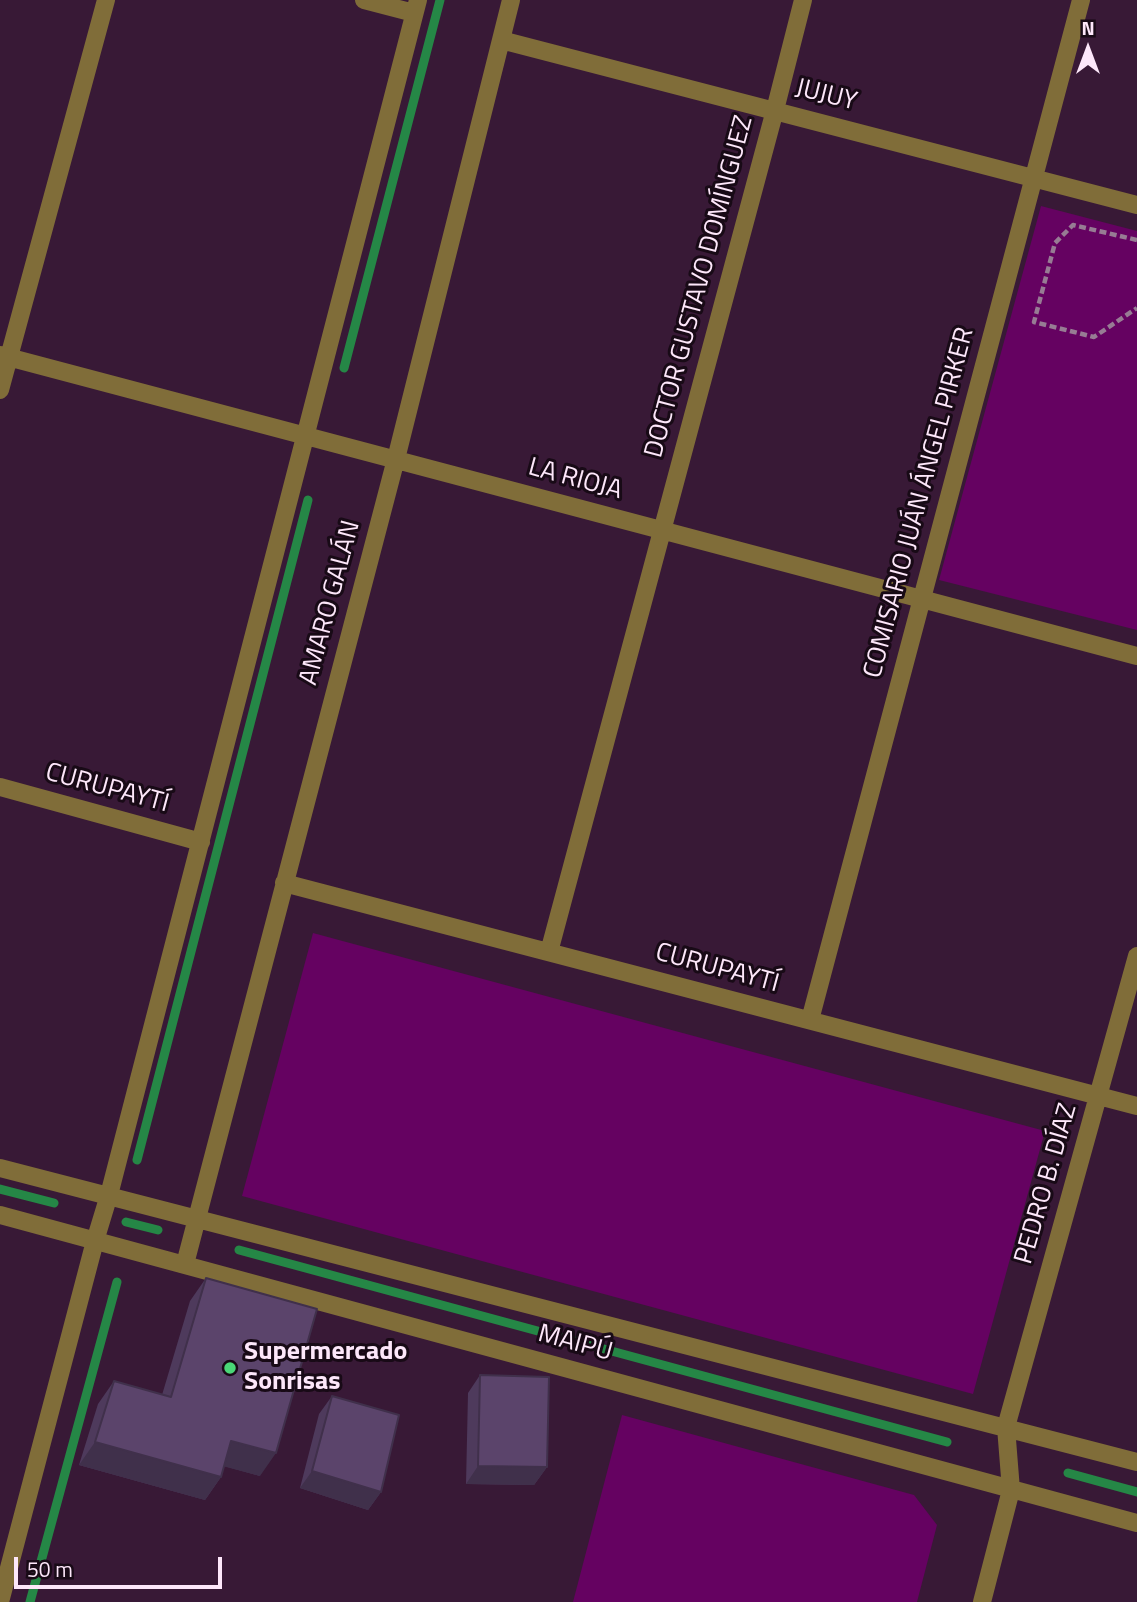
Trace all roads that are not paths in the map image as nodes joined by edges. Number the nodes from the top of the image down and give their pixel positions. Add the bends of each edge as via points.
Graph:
1 (106, 0) edge
2 (364, 0) edge
3 (511, 0) edge
4 (803, 0) edge
5 (1081, 0) edge
6 (416, 7) edge
7 (501, 40) junction
8 (775, 110) junction
9 (1035, 178) junction
10 (1137, 205) edge
11 (4, 356) edge
12 (0, 390) edge
13 (306, 436) junction
14 (396, 459) junction
15 (662, 530) junction
16 (921, 598) junction
17 (1137, 656) edge
18 (0, 787) edge
19 (201, 842) junction
20 (284, 883) junction
21 (549, 952) junction
22 (1137, 956) edge
23 (810, 1020) junction
24 (1100, 1096) junction
25 (1137, 1106) edge
26 (0, 1168) edge
27 (109, 1195) junction
28 (0, 1215) edge
29 (196, 1217) junction
30 (95, 1241) junction
31 (185, 1264) junction
32 (1006, 1427) junction
33 (1137, 1462) edge
34 (1011, 1490) junction
35 (1137, 1523) edge
36 (0, 1602) edge
37 (982, 1602) edge

1 - 11 street
2 - 6 street
3 - 7 street, AMARO GALÁN
4 - 8 street, DOCTOR GUSTAVO DOMÍNGUEZ
5 - 9 street, COMISARIO JUÁN ÁNGEL PIRKER
6 - 13 street
7 - 8 street, JUJUY
7 - 14 street, AMARO GALÁN
8 - 9 street, JUJUY
8 - 15 street, DOCTOR GUSTAVO DOMÍNGUEZ
9 - 10 street, JUJUY
9 - 16 street, COMISARIO JUÁN ÁNGEL PIRKER
11 - 12 street
11 - 13 street, LA RIOJA
13 - 14 street, LA RIOJA
13 - 19 street
14 - 15 street, LA RIOJA
14 - 20 street, AMARO GALÁN
15 - 16 street, LA RIOJA
15 - 21 street, DOCTOR GUSTAVO DOMÍNGUEZ
16 - 17 street, LA RIOJA
16 - 23 street, COMISARIO JUÁN ÁNGEL PIRKER
18 - 19 street, CURUPAYTÍ
19 - 27 street
20 - 21 street, CURUPAYTÍ
20 - 29 street, AMARO GALÁN
21 - 23 street, CURUPAYTÍ
22 - 24 street, PEDRO B. DÍAZ
23 - 24 street, CURUPAYTÍ
24 - 25 street, CURUPAYTÍ
24 - 32 street, PEDRO B. DÍAZ
26 - 27 street, MAIPÚ
27 - 29 street, MAIPÚ
27 - 30 street
28 - 30 street, MAIPÚ
29 - 31 street, AMARO GALÁN
29 - 32 street, MAIPÚ
30 - 31 street, MAIPÚ
30 - 36 street
31 - 34 street, MAIPÚ
32 - 33 street, MAIPÚ
32 - 34 street
34 - 35 street, MAIPÚ
34 - 37 street

